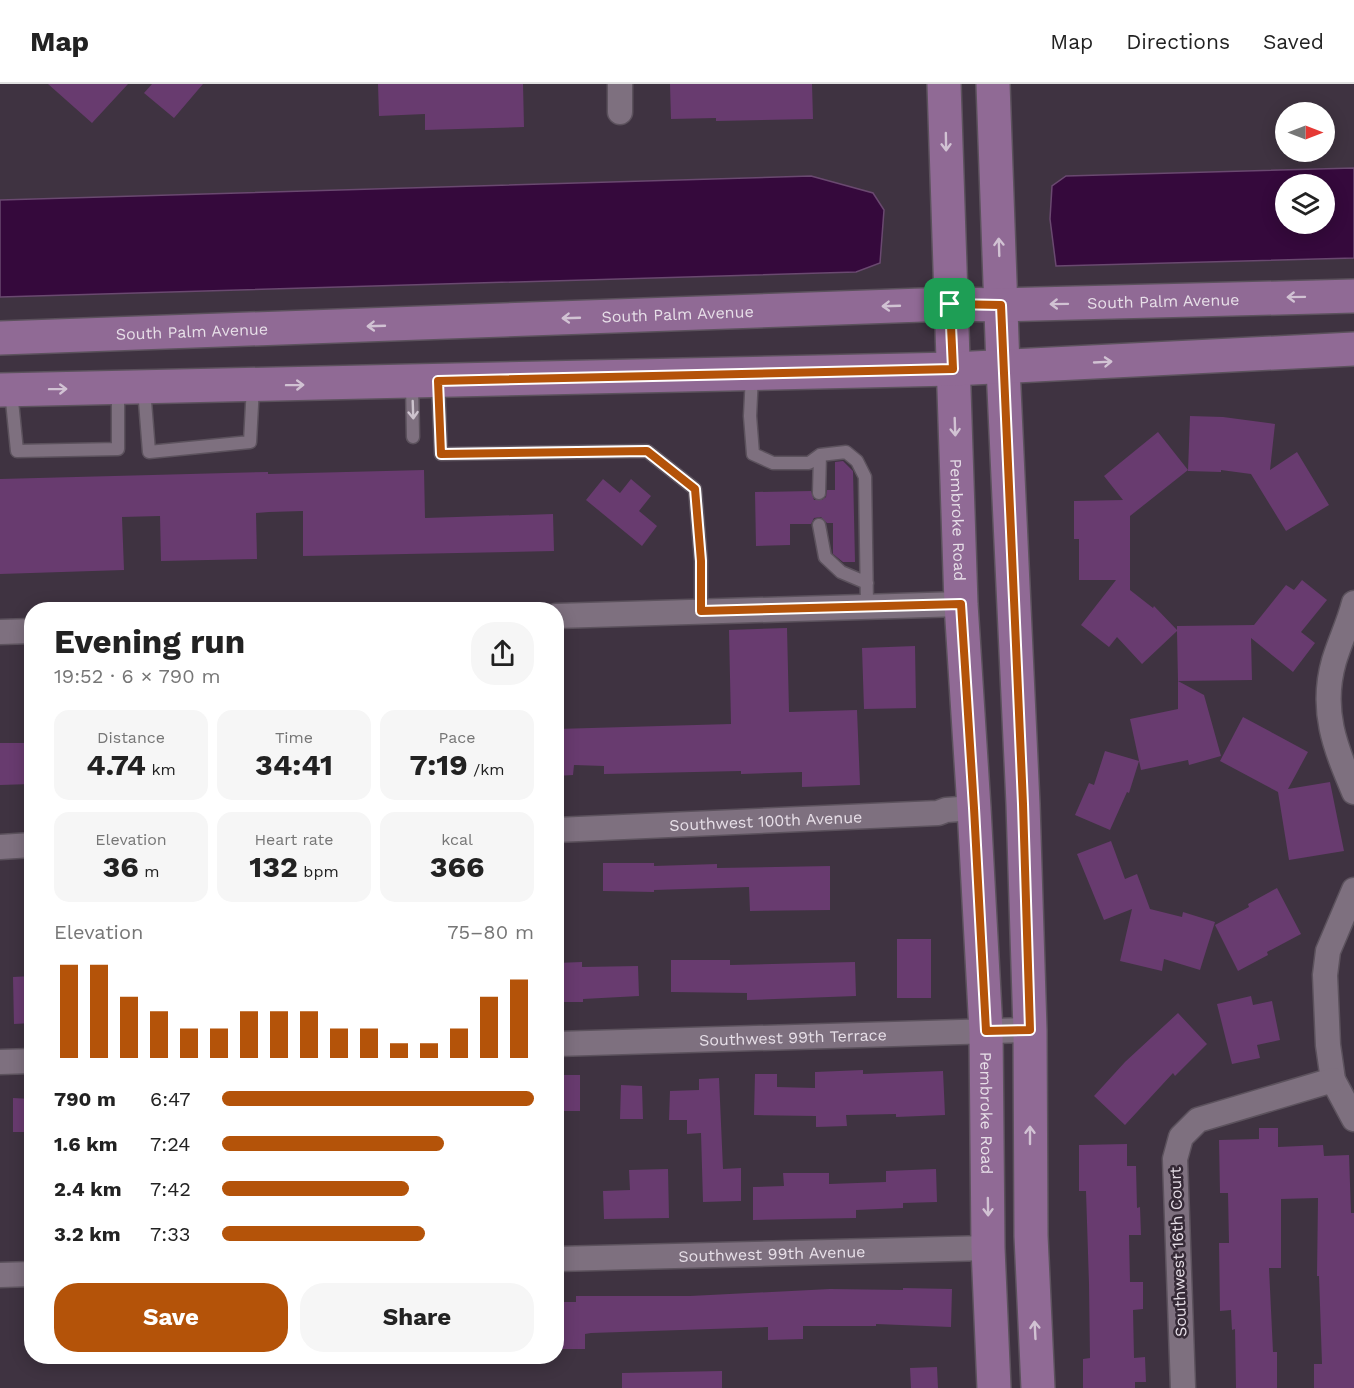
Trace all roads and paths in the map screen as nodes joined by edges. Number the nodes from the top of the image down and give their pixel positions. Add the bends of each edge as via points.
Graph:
1 (620, 84) edge
2 (944, 84) edge
3 (993, 84) edge
4 (620, 112) dead end
5 (1354, 296) edge
6 (950, 304) junction
7 (1001, 305) junction
8 (0, 339) edge
9 (1354, 349) edge
10 (1003, 367) junction
11 (953, 369) junction
12 (752, 373) junction
13 (425, 382) junction
14 (253, 386) junction
15 (131, 388) junction
16 (5, 390) edge
17 (413, 437) dead end
18 (820, 455) junction
19 (832, 485) dead end
20 (819, 525) dead end
21 (821, 539) junction
22 (835, 539) dead end
23 (867, 594) junction
24 (1354, 603) edge
25 (961, 604) junction
26 (701, 611) junction
27 (564, 616) edge
28 (24, 631) edge
29 (0, 632) edge
30 (1354, 792) edge
31 (974, 808) junction
32 (564, 830) edge
33 (24, 846) edge
34 (0, 847) edge
35 (1354, 890) edge
36 (1030, 1030) junction
37 (986, 1031) junction
38 (564, 1044) edge
39 (24, 1061) edge
40 (0, 1062) edge
41 (1333, 1080) junction
42 (1354, 1119) edge
43 (988, 1248) junction
44 (564, 1260) edge
45 (24, 1274) edge
46 (0, 1275) edge
47 (994, 1388) edge
48 (1038, 1388) edge
49 (1183, 1388) edge

1 - 4 street
2 -> 6 main road, Pembroke Road
7 -> 3 main road
5 -> 7 main road, South Palm Avenue
6 - 7 main road, South Palm Avenue
6 -> 8 main road, South Palm Avenue
6 - 11 main road, Pembroke Road
7 - 10 main road
10 -> 9 main road
10 - 11 main road
10 - 36 main road
11 - 12 main road
11 -> 25 main road, Pembroke Road
12 - 13 main road
12 - 18 lane via 753,454 773,463 809,463
14 -> 13 main road
13 -> 17 lane
13 - 26 lane via 441,454 647,451 695,489
14 - 15 main road
14 - 15 lane via 250,442 149,452
16 -> 15 main road
15 - 16 lane via 118,449 17,451
18 - 19 lane via 819,489
18 - 23 lane via 846,452 857,461 865,477 860,484 860,508
20 - 21 lane
21 - 22 lane
21 - 23 lane via 825,557
23 - 25 street
23 - 26 street
24 - 30 street via 1334,662 1328,707 1338,754
25 - 31 main road, Pembroke Road
26 - 27 street
28 - 29 street
31 - 32 street, Southwest 100th Avenue via 938,813
31 - 37 main road, Pembroke Road
33 - 34 street
35 - 41 street via 1325,962 1325,1009
36 - 37 street, Southwest 99th Terrace
48 -> 36 main road via 1031,1236
37 - 38 street, Southwest 99th Terrace
37 -> 43 main road, Pembroke Road
39 - 40 street
41 - 42 street
41 - 49 street, Southwest 16th Court via 1198,1120 1181,1137 1175,1159
43 - 44 street, Southwest 99th Avenue
43 - 47 main road, Pembroke Road
45 - 46 street

